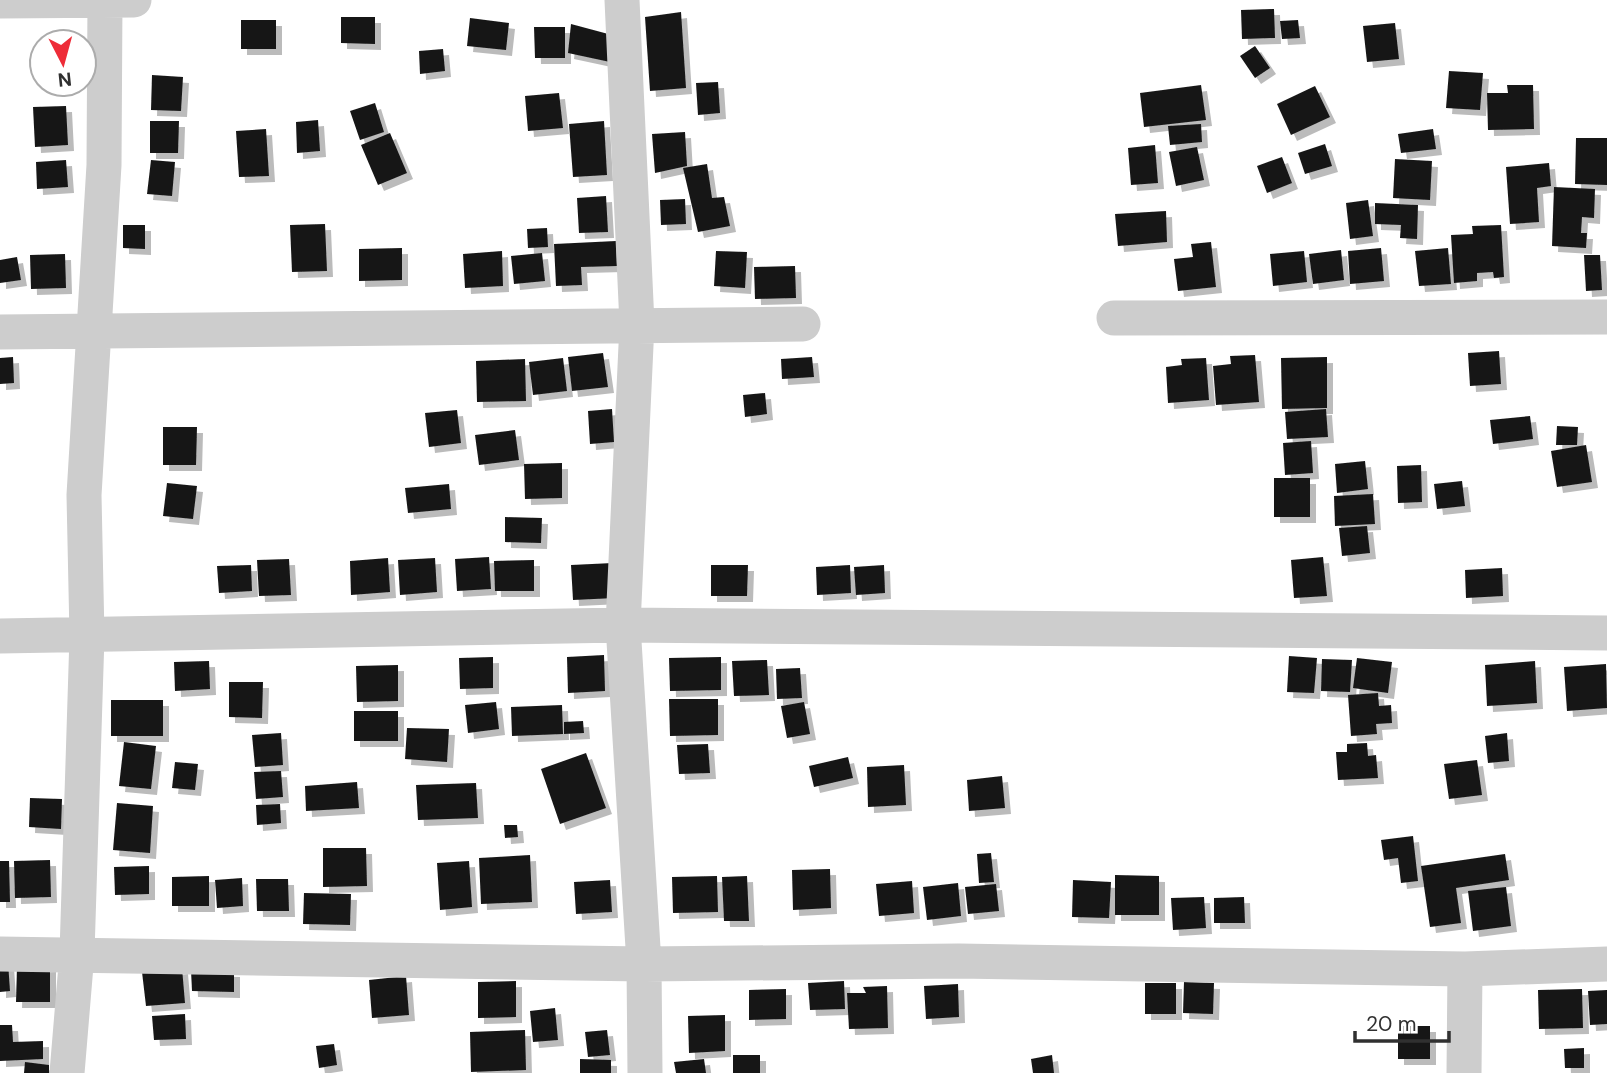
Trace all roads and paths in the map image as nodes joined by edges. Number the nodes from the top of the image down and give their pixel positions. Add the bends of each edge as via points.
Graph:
1 (105, 0) edge
2 (134, 0) edge
3 (622, 0) edge
4 (0, 1) edge
5 (1607, 317) edge
6 (1114, 318) dead end
7 (637, 324) junction
8 (803, 324) dead end
9 (0, 332) edge
10 (94, 332) junction
11 (623, 625) junction
12 (1607, 633) edge
13 (0, 636) edge
14 (87, 636) junction
15 (77, 953) junction
16 (0, 954) edge
17 (644, 964) junction
18 (1607, 964) edge
19 (1465, 969) junction
20 (66, 1073) edge
21 (645, 1073) edge
22 (1464, 1073) edge

1 - 2 street
1 - 4 street
1 - 10 street via 104,164
3 - 7 street
5 - 6 street
7 - 8 street
7 - 10 street
7 - 11 street
9 - 10 street
10 - 14 street via 84,495
11 - 12 street
11 - 14 street
11 - 17 street
13 - 14 street
14 - 15 street
15 - 16 street
15 - 17 street
15 - 20 street
17 - 19 street via 959,961
17 - 21 street
18 - 19 street
19 - 22 street

